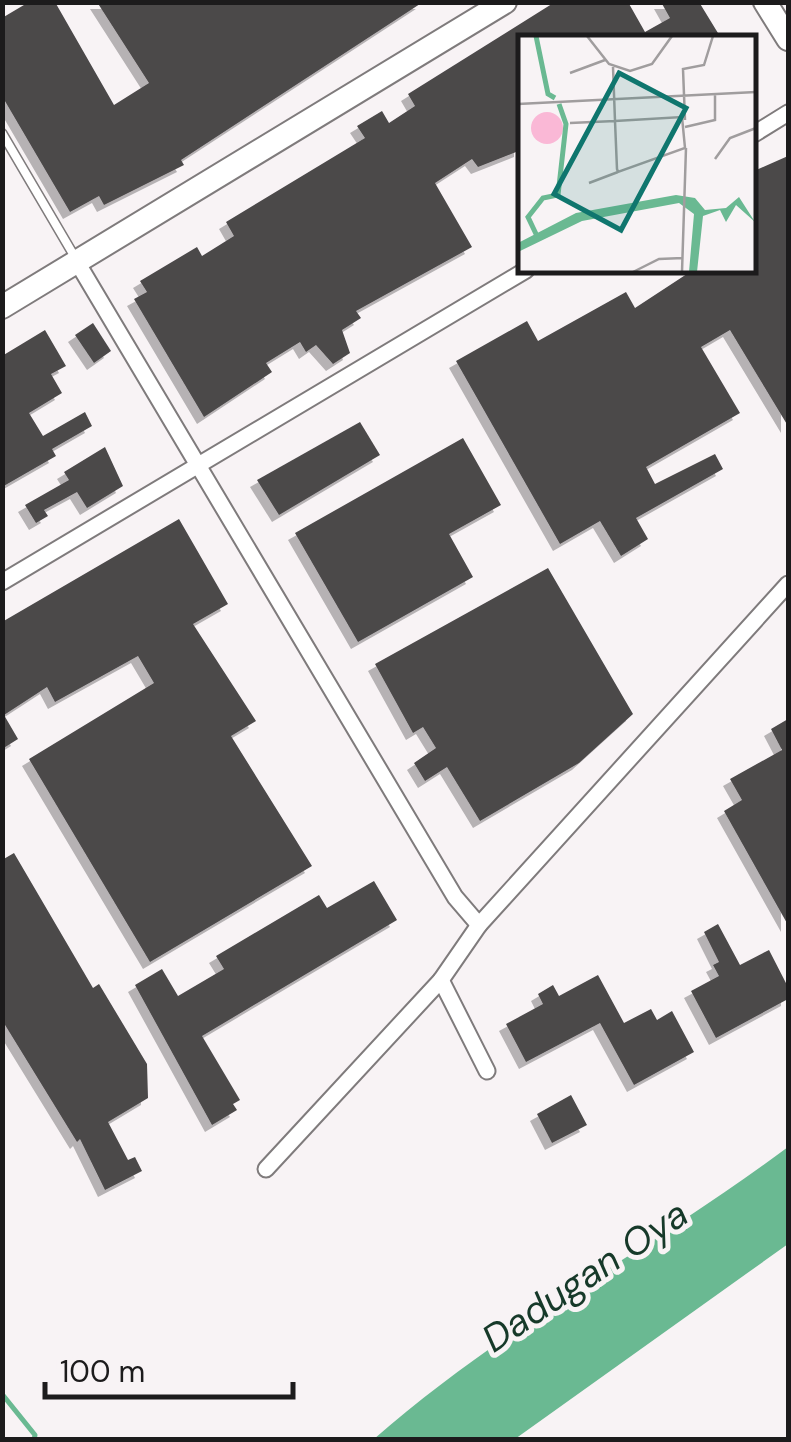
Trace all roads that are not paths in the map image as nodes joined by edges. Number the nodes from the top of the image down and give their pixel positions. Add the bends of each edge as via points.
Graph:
1 (505, 2) edge
2 (764, 2) edge
3 (788, 39) edge
4 (788, 113) edge
5 (2, 133) edge
6 (756, 133) edge
7 (78, 262) junction
8 (523, 272) edge
9 (2, 307) edge
10 (198, 467) junction
11 (2, 582) edge
12 (788, 584) edge
13 (479, 925) junction
14 (441, 980) junction
15 (487, 1071) dead end
16 (266, 1169) dead end

1 - 7 main road
2 - 3 main road
4 - 6 street
5 - 7 lane
7 - 9 main road
7 - 10 street
8 - 10 street
10 - 11 street
10 - 13 street via 455,897
12 - 13 street
13 - 14 street
14 - 15 street
14 - 16 street

